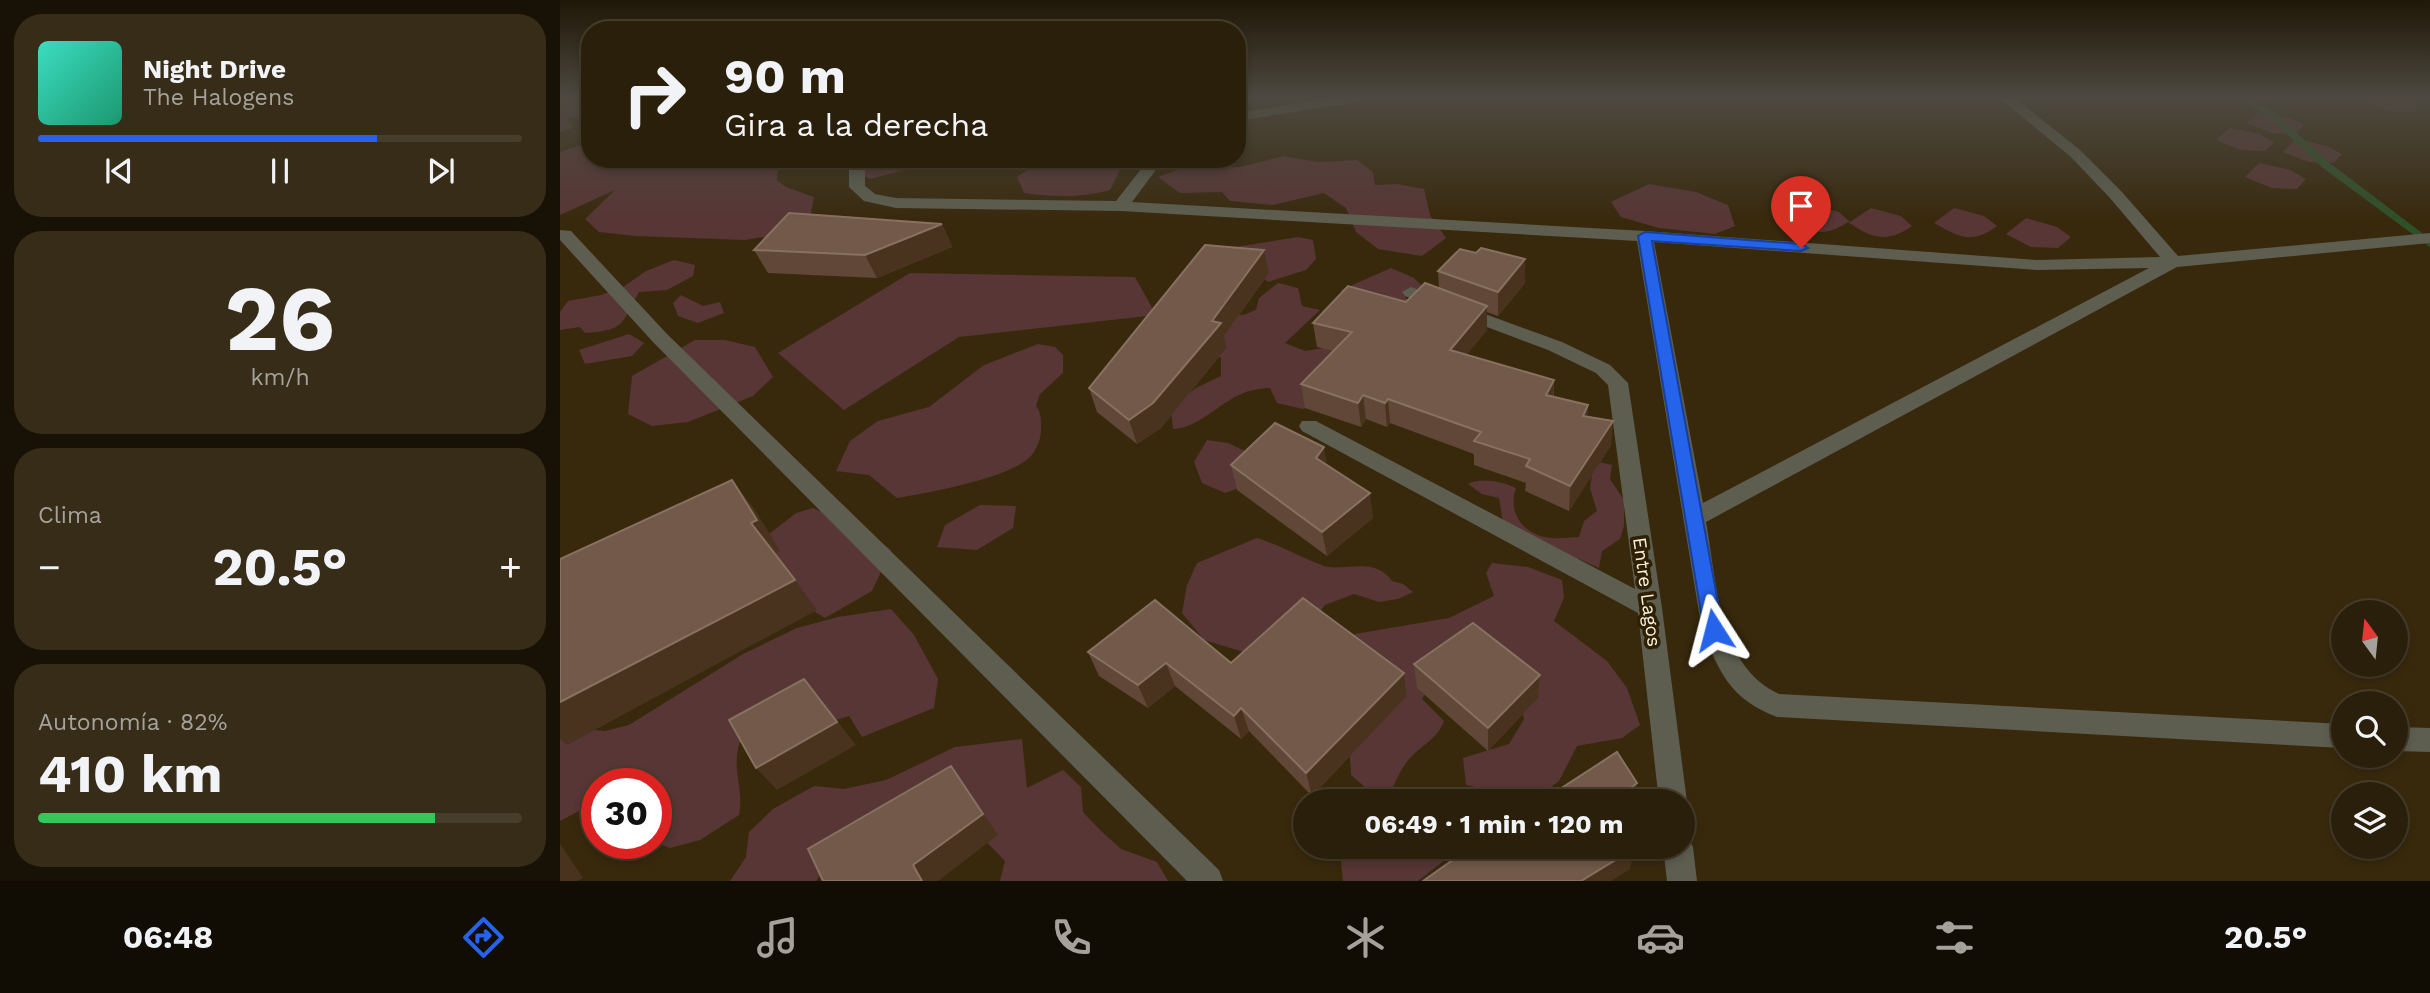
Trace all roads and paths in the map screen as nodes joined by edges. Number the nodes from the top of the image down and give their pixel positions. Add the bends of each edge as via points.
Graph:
1 (2059, 139) edge
2 (857, 168) edge
3 (1150, 168) edge
4 (1121, 206) junction
5 (560, 235) edge
6 (1645, 236) junction
7 (2430, 238) edge
8 (2173, 262) junction
9 (1412, 292) edge
10 (1308, 426) dead end
11 (1696, 517) junction
12 (1650, 608) junction
13 (2331, 735) edge
14 (2408, 739) edge
15 (2430, 740) edge
16 (1671, 789) edge
17 (1679, 859) edge
18 (1208, 881) edge
19 (1682, 881) edge

1 - 8 street via 2105,181
2 - 4 street via 857,187 870,198 896,203
3 - 4 street
4 - 6 street
5 - 18 street via 565,235 660,338
6 - 8 street via 2037,265
6 - 11 street
7 - 8 street
8 - 11 street
9 - 12 street, Entre Lagos via 1555,346 1602,369 1618,383
10 - 12 street
11 - 13 street via 1714,630 1736,679 1753,695 1777,705
12 - 16 street, Entre Lagos
14 - 15 street
17 - 19 street

